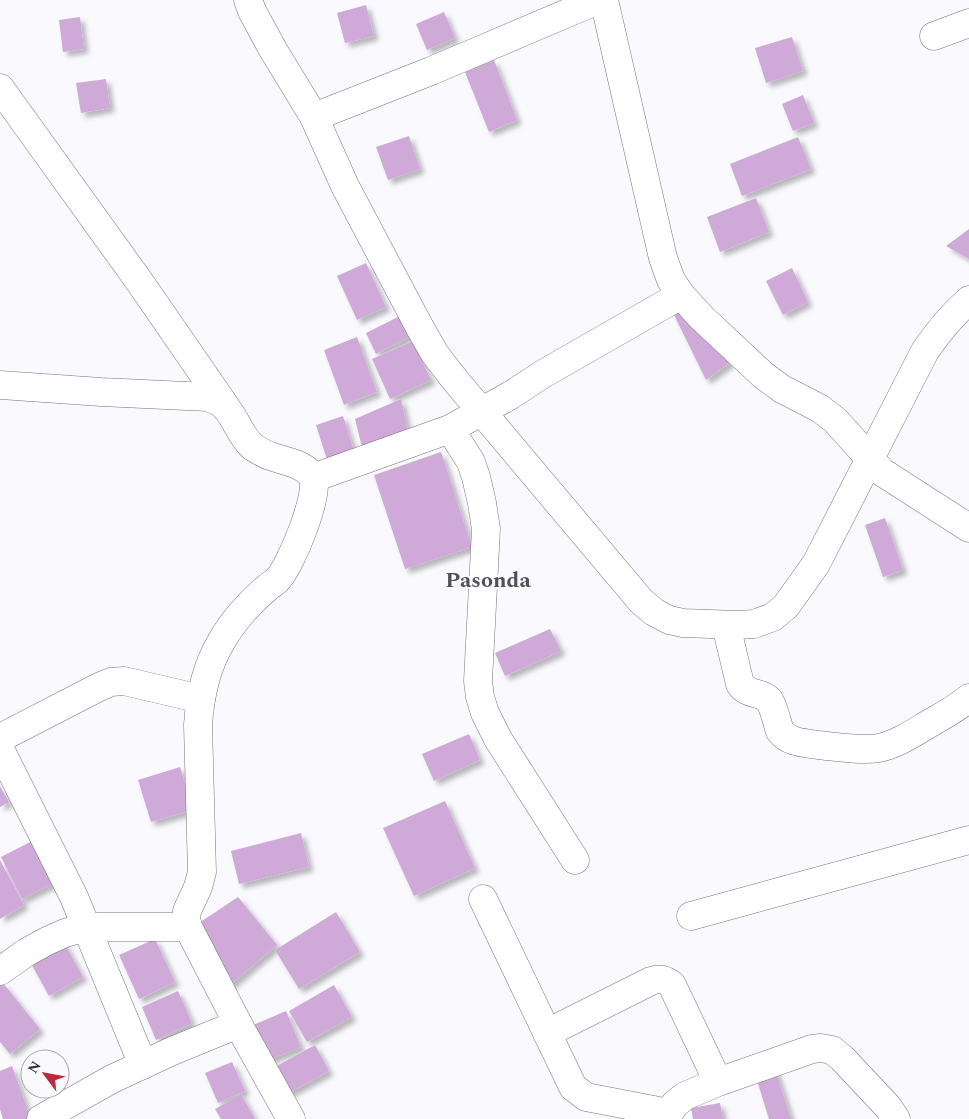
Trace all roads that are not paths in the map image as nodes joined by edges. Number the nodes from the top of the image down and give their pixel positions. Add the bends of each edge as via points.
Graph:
1 (248, 0) edge
2 (598, 0) edge
3 (604, 0) edge
4 (969, 23) edge
5 (934, 36) dead end
6 (0, 88) edge
7 (314, 117) junction
8 (682, 296) junction
9 (969, 300) edge
10 (0, 385) edge
11 (227, 409) junction
12 (482, 412) junction
13 (450, 428) junction
14 (870, 459) junction
15 (313, 478) junction
16 (969, 528) edge
17 (726, 625) junction
18 (969, 698) edge
19 (201, 699) junction
20 (0, 738) edge
21 (0, 749) edge
22 (969, 840) edge
23 (575, 860) dead end
24 (483, 900) dead end
25 (691, 916) dead end
26 (87, 927) junction
27 (188, 927) junction
28 (0, 971) edge
29 (238, 1024) junction
30 (547, 1033) junction
31 (142, 1065) junction
32 (718, 1082) junction
33 (667, 1116) edge
34 (41, 1119) edge
35 (291, 1119) edge
36 (896, 1119) edge

1 - 7 street via 272,48
2 - 7 street
3 - 8 street via 663,258 670,280
4 - 5 street
6 - 11 street
7 - 12 street via 345,186 419,326 435,354
8 - 12 street
8 - 14 street via 763,375 835,420
9 - 14 street via 925,351
10 - 11 street via 208,397
11 - 15 street via 253,447 304,468
12 - 13 street
12 - 17 street via 641,601 669,620
13 - 15 street
13 - 23 street via 476,477 486,529 478,681 480,697 498,739
14 - 16 street via 893,480
14 - 17 street via 816,564 786,606 773,617 754,624
15 - 19 street via 310,507 289,562 277,580 234,622 220,642 206,676
17 - 18 street via 740,684 769,701 780,731 790,740 842,748 880,747 899,741
19 - 20 street via 124,681 111,682
19 - 27 street via 198,734 202,865 201,880 187,911
21 - 26 street
22 - 25 street
24 - 30 street
26 - 27 street
26 - 28 street via 47,941
26 - 31 street
27 - 29 street
29 - 31 street
29 - 35 street
30 - 32 street via 650,981 666,980 672,985
30 - 33 street via 579,1093
31 - 34 street
32 - 33 street via 685,1096
32 - 36 street via 812,1049 832,1050

